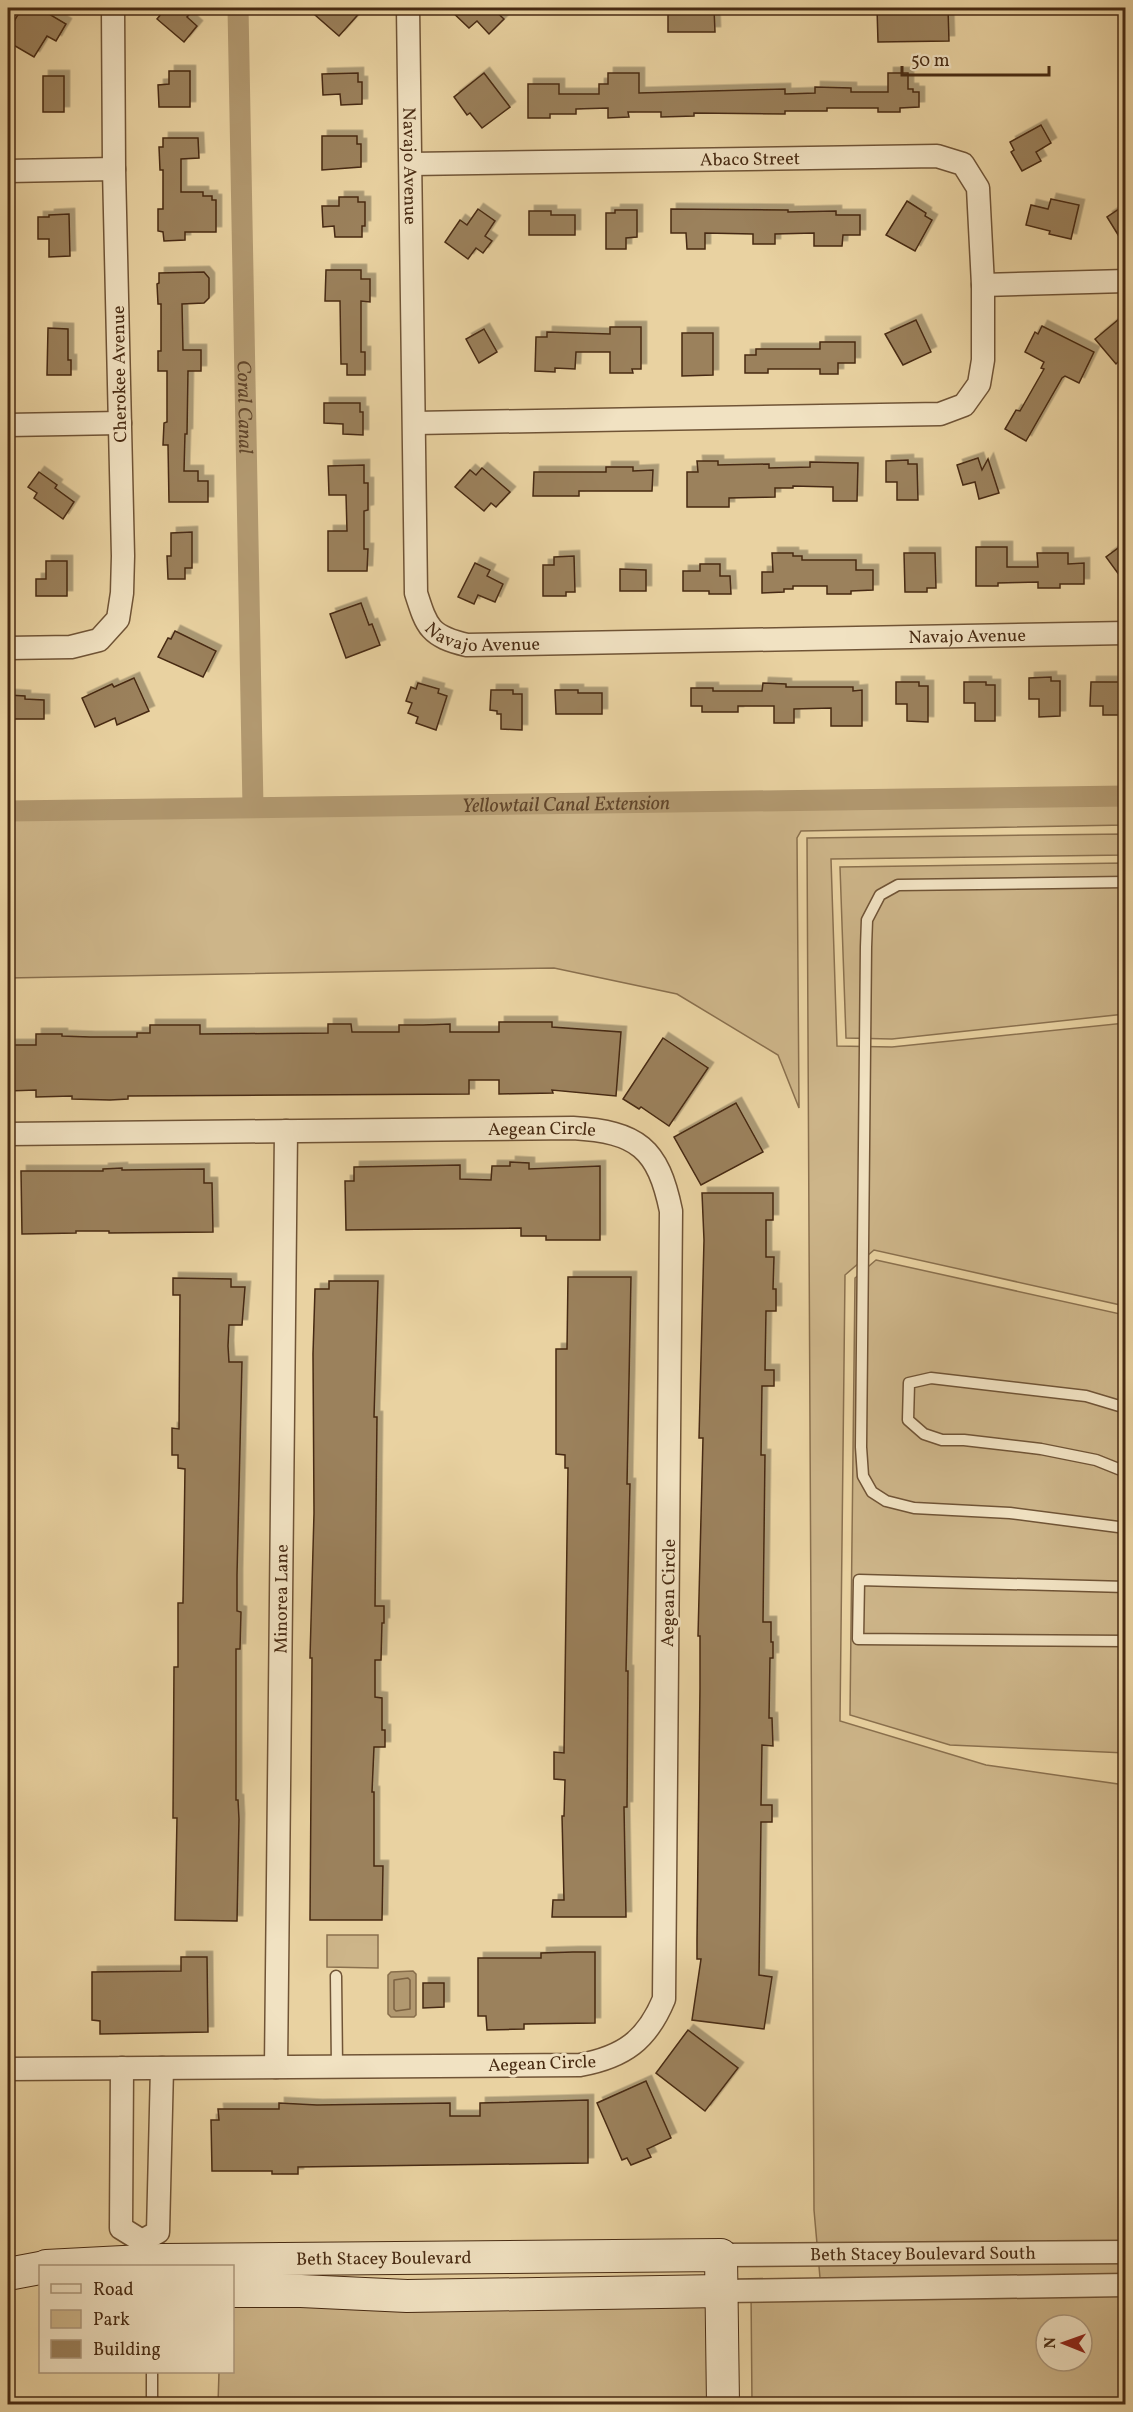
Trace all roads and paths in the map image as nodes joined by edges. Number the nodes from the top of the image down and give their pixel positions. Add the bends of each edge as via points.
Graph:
1 (113, 8) edge
2 (408, 8) edge
3 (411, 164) junction
4 (114, 169) junction
5 (8, 171) edge
6 (1125, 281) edge
7 (983, 285) junction
8 (120, 423) junction
9 (415, 423) junction
10 (8, 426) edge
11 (1125, 633) edge
12 (8, 648) edge
13 (1125, 882) edge
14 (286, 1131) junction
15 (8, 1134) edge
16 (1125, 1408) edge
17 (1125, 1472) edge
18 (1125, 1528) edge
19 (1125, 1587) edge
20 (1125, 1641) edge
21 (336, 1976) dead end
22 (276, 2067) junction
23 (336, 2067) junction
24 (122, 2068) junction
25 (162, 2068) junction
26 (8, 2069) edge
27 (1125, 2252) edge
28 (721, 2255) junction
29 (142, 2256) edge
30 (56, 2265) edge
31 (39, 2268) edge
32 (8, 2274) edge
33 (8, 2283) edge
34 (1125, 2285) edge
35 (39, 2286) edge
36 (234, 2291) edge
37 (722, 2291) junction
38 (152, 2373) edge
39 (152, 2404) edge
40 (723, 2404) edge

1 - 4 street, Cherokee Avenue
2 - 3 street, Navajo Avenue
3 - 7 street, Abaco Street via 937,156 963,164 978,188
3 - 9 street, Navajo Avenue
4 - 5 street
4 - 8 street, Cherokee Avenue
6 - 7 street
7 - 9 street, Abaco Street via 983,360 979,384 964,405 940,414
8 - 10 street
8 - 12 street, Cherokee Avenue via 123,556 118,620 99,640 71,647
9 - 11 street, Navajo Avenue via 416,593 425,622 445,640 467,645
13 - 18 lane via 898,885 880,895 867,920 861,1447 863,1476 872,1492 886,1501 914,1508 1010,1513
14 - 15 street, Aegean Circle
14 - 22 street, Minorea Lane
14 - 23 street, Aegean Circle via 605,1130 630,1140 652,1156 666,1186 671,1211 664,1999 656,2019 640,2037 605,2061 580,2065
16 - 17 lane via 1086,1396 931,1378 909,1383 908,1420 924,1434 942,1440 1041,1449 1096,1460
19 - 20 lane via 859,1580 858,1639
21 - 23 lane
22 - 23 street, Aegean Circle
22 - 25 street, Aegean Circle
24 - 25 street, Aegean Circle
24 - 26 street, Aegean Circle
24 - 29 street via 121,2228
25 - 29 street via 158,2232
27 - 28 street, Beth Stacey Boulevard South
28 - 29 street, Beth Stacey Boulevard
28 - 37 street
29 - 30 street, Beth Stacey Boulevard
31 - 32 street
33 - 35 street
34 - 37 street, Beth Stacey Boulevard South
36 - 37 street, Beth Stacey Boulevard via 407,2296
37 - 40 street
38 - 39 lane

